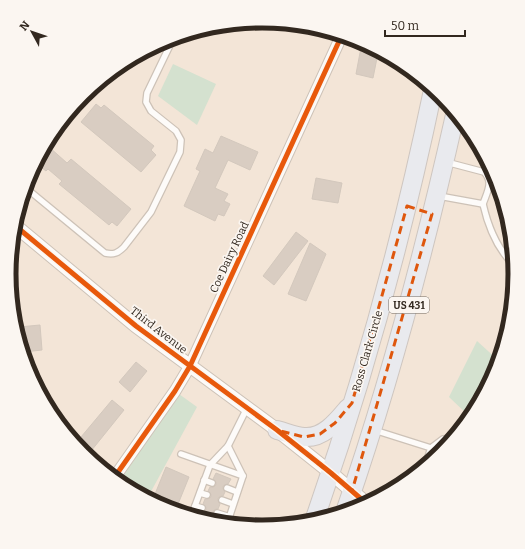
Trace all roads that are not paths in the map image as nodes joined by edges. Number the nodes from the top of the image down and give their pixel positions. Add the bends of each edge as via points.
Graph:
1 (340, 40) edge
2 (170, 46) edge
3 (432, 95) edge
4 (454, 119) edge
5 (445, 162) junction
6 (30, 192) edge
7 (437, 195) junction
8 (483, 204) junction
9 (407, 206) junction
10 (432, 214) junction
11 (20, 230) edge
12 (508, 257) edge
13 (190, 366) junction
14 (352, 402) junction
15 (247, 408) junction
16 (372, 429) junction
17 (277, 430) junction
18 (447, 439) edge
19 (228, 446) junction
20 (430, 448) junction
21 (181, 454) dead end
22 (427, 458) edge
23 (210, 465) junction
24 (331, 473) junction
25 (118, 474) edge
26 (242, 476) junction
27 (204, 480) junction
28 (212, 483) dead end
29 (227, 488) dead end
30 (352, 491) junction
31 (237, 492) junction
32 (200, 493) junction
33 (207, 495) dead end
34 (222, 500) dead end
35 (362, 500) edge
36 (234, 504) junction
37 (195, 506) junction
38 (347, 506) edge
39 (202, 508) dead end
40 (193, 511) edge
41 (217, 513) dead end
42 (316, 515) edge
43 (229, 519) edge

1 - 13 street, Coe Dairy Road
2 - 6 lane via 146,102 151,111 176,131 181,140 180,152 151,212 124,248 112,255 105,253
3 - 9 highway, Ross Clark Circle / US 431
4 - 5 highway, US 431
5 - 7 highway, US 431
5 - 8 lane via 484,172 488,176 490,182
7 - 8 lane
7 - 10 highway, US 431
8 - 12 lane via 498,243
9 - 10 highway
9 - 14 highway, Ross Clark Circle / US 431
10 - 16 highway, US 431
11 - 13 street, Third Avenue via 136,326
13 - 15 street, Third Avenue
13 - 25 street, Coe Dairy Road
14 - 17 highway via 335,423 320,434 304,438
14 - 24 highway, Ross Clark Circle / US 431
15 - 17 street, Third Avenue
15 - 19 lane
16 - 20 lane
16 - 30 highway, US 431
17 - 24 street, Third Avenue
18 - 20 lane
19 - 23 lane
19 - 26 lane
20 - 22 lane
21 - 23 lane
23 - 26 lane
23 - 27 lane
24 - 30 street, Third Avenue
24 - 42 highway, Ross Clark Circle / US 431
26 - 31 lane
27 - 28 lane
27 - 32 lane
29 - 31 lane
30 - 35 street, Third Avenue
30 - 38 highway, US 431
31 - 36 lane
32 - 33 lane
32 - 37 lane
34 - 36 lane
36 - 43 lane
37 - 39 lane
37 - 40 lane
41 - 43 lane

